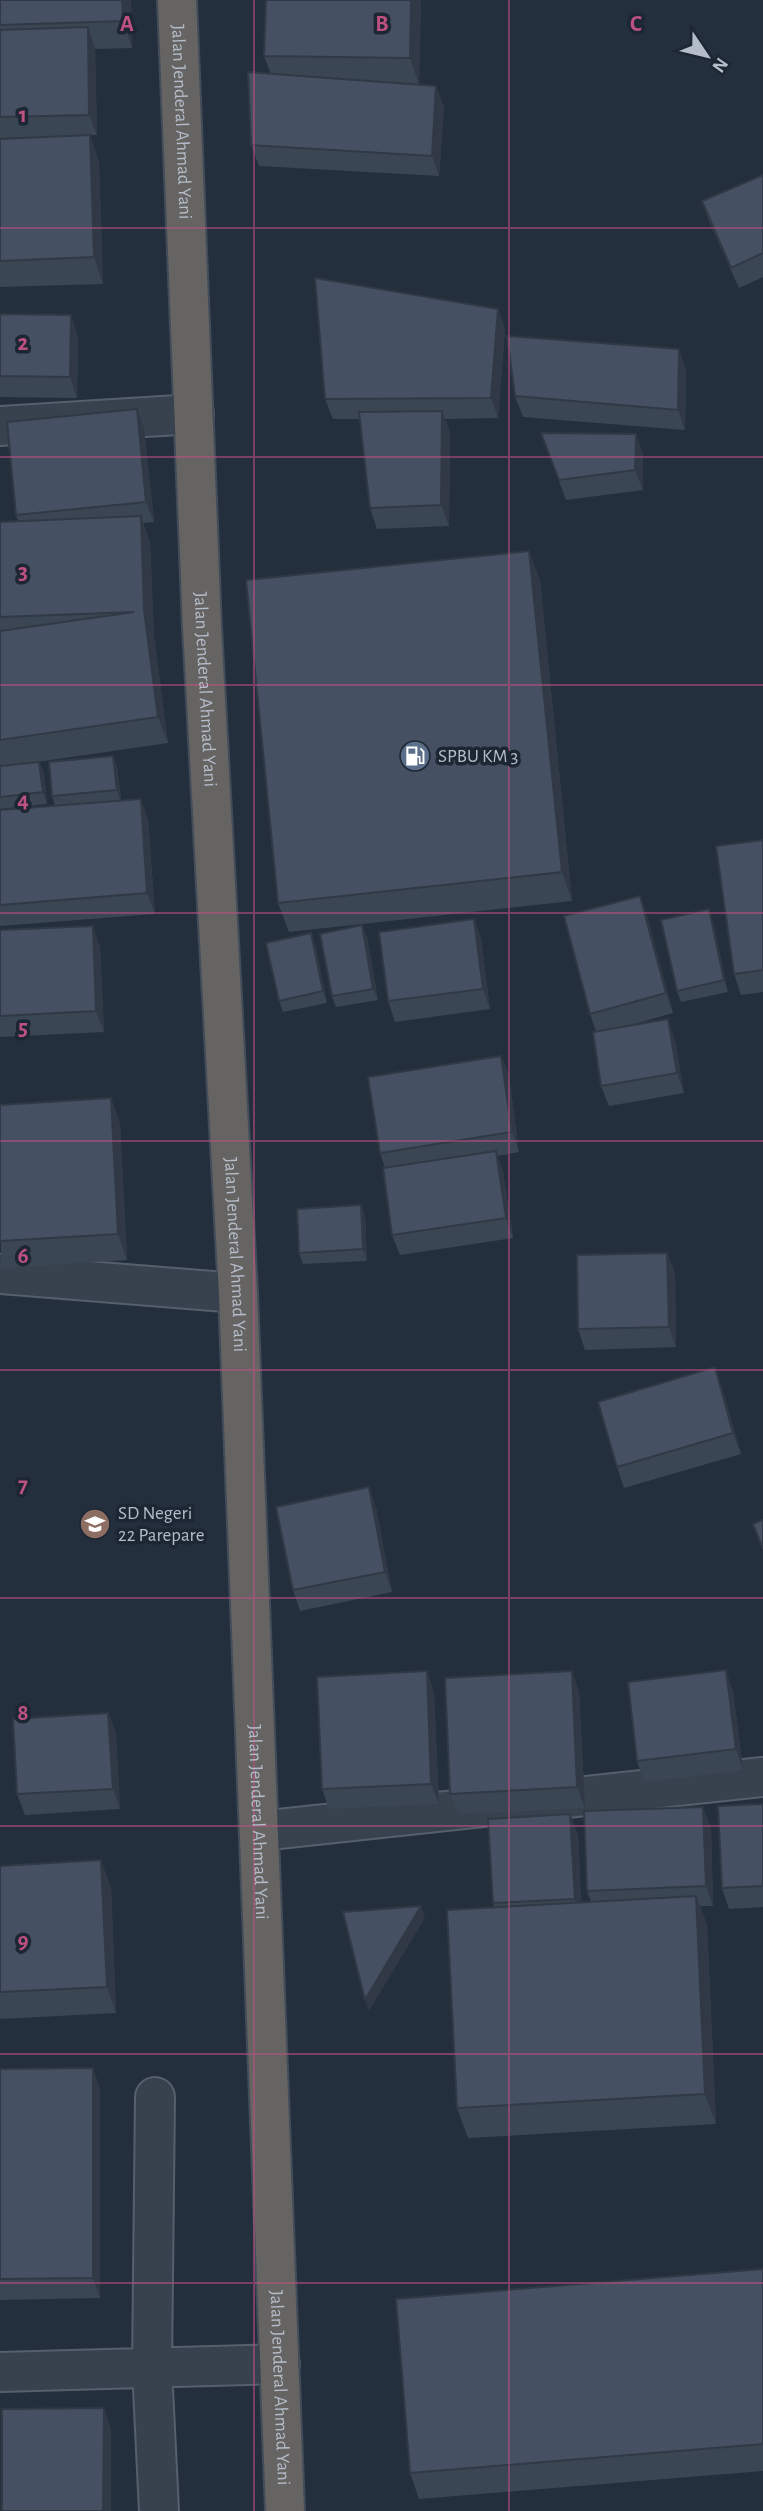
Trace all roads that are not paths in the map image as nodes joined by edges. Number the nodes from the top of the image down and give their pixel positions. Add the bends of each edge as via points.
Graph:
1 (177, 0) edge
2 (194, 414) junction
3 (0, 426) edge
4 (0, 1274) edge
5 (238, 1293) junction
6 (763, 1777) edge
7 (260, 1831) junction
8 (155, 2097) dead end
9 (280, 2364) junction
10 (152, 2368) junction
11 (0, 2372) edge
12 (159, 2511) edge
13 (285, 2511) edge

1 - 2 highway, Jalan Jenderal Ahmad Yani
2 - 3 street
2 - 5 highway, Jalan Jenderal Ahmad Yani
4 - 5 street
5 - 7 highway, Jalan Jenderal Ahmad Yani
6 - 7 street
7 - 9 highway, Jalan Jenderal Ahmad Yani
8 - 10 street
9 - 10 street
9 - 13 highway, Jalan Jenderal Ahmad Yani
10 - 11 street
10 - 12 street

